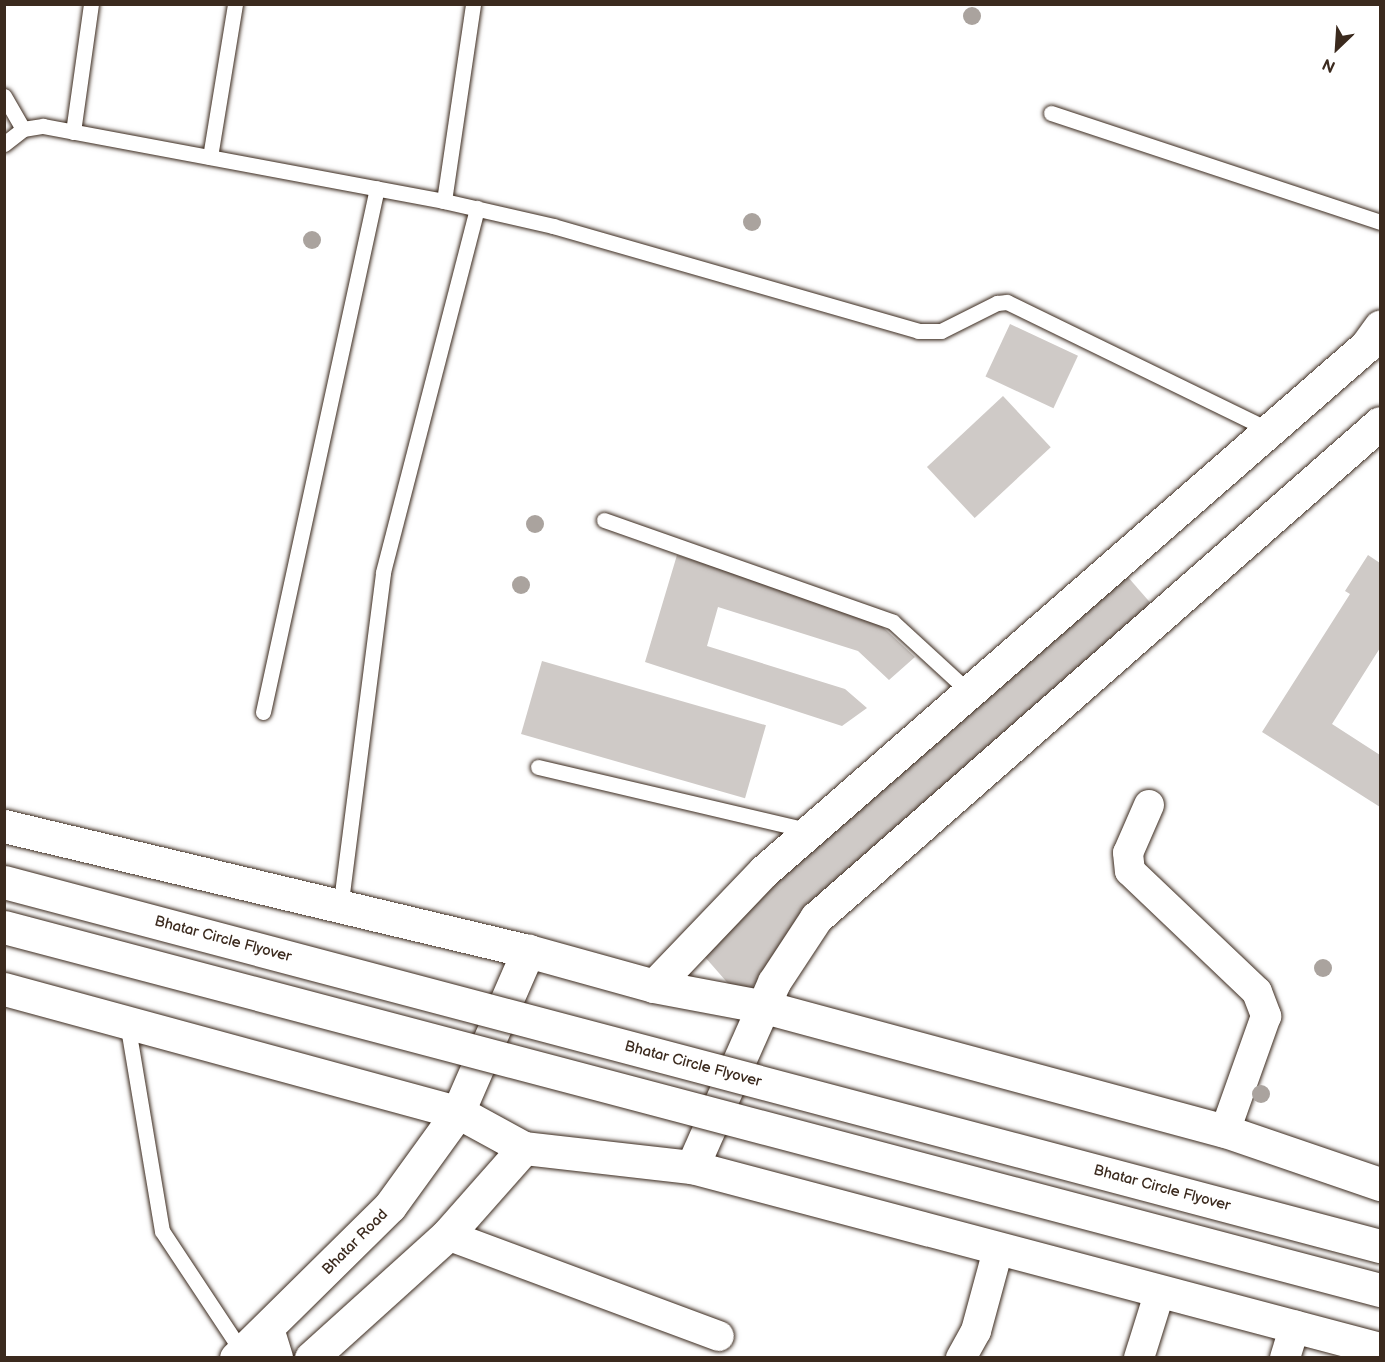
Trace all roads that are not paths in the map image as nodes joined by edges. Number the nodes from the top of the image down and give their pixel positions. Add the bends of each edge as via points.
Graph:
1 (91, 4) edge
2 (235, 4) edge
3 (473, 4) edge
4 (4, 96) edge
5 (1051, 113) dead end
6 (23, 129) junction
7 (73, 132) junction
8 (4, 144) edge
9 (210, 157) junction
10 (377, 188) junction
11 (444, 201) junction
12 (477, 208) junction
13 (1380, 222) edge
14 (1380, 327) edge
15 (1380, 423) edge
16 (1269, 430) junction
17 (604, 520) dead end
18 (969, 692) junction
19 (263, 712) dead end
20 (538, 767) dead end
21 (1149, 805) dead end
22 (4, 826) edge
23 (810, 831) junction
24 (4, 882) edge
25 (340, 909) junction
26 (4, 927) edge
27 (528, 951) junction
28 (654, 986) junction
29 (4, 989) edge
30 (765, 1007) junction
31 (127, 1022) junction
32 (458, 1112) junction
33 (1225, 1131) junction
34 (524, 1148) junction
35 (692, 1167) junction
36 (1380, 1184) edge
37 (447, 1235) junction
38 (1380, 1246) edge
39 (998, 1250) junction
40 (1380, 1290) edge
41 (1160, 1291) junction
42 (1295, 1324) junction
43 (719, 1336) dead end
44 (271, 1343) edge
45 (1380, 1348) edge
46 (239, 1355) edge
47 (311, 1358) edge
48 (961, 1358) edge
49 (1139, 1358) edge
50 (1285, 1358) edge

1 - 7 lane
2 - 9 lane
3 - 11 lane
4 - 6 lane
5 - 13 lane
6 - 7 lane via 43,126
6 - 8 lane
7 - 9 lane
9 - 10 lane
10 - 11 lane
10 - 19 lane
11 - 12 lane
12 - 16 lane via 553,226 918,331 941,331 997,303 1007,302
12 - 25 lane via 383,572
14 - 16 main road via 1366,346
15 - 30 main road via 816,918 785,961
16 - 18 main road
17 - 18 lane via 893,622
18 - 23 main road
20 - 23 lane
21 - 33 street via 1128,853 1130,871 1257,992 1266,1016
22 - 25 main road
23 - 28 main road via 764,871
24 - 38 main road, Bhatar Circle Flyover, bridge
25 - 27 main road
26 - 40 main road, bridge
27 - 28 main road
27 - 32 main road, Bhatar Road
28 - 30 main road
29 - 31 main road
30 - 33 main road
30 - 35 main road
31 - 32 main road
31 - 46 lane via 162,1231
32 - 34 main road
32 - 44 main road, Bhatar Road via 390,1206
33 - 36 main road
34 - 35 main road
34 - 37 main road
35 - 39 main road
37 - 43 street
37 - 47 main road
39 - 41 main road
39 - 48 street via 976,1331
41 - 42 main road
41 - 49 street
42 - 45 main road
42 - 50 street
44 - 46 main road, Bhatar Road

